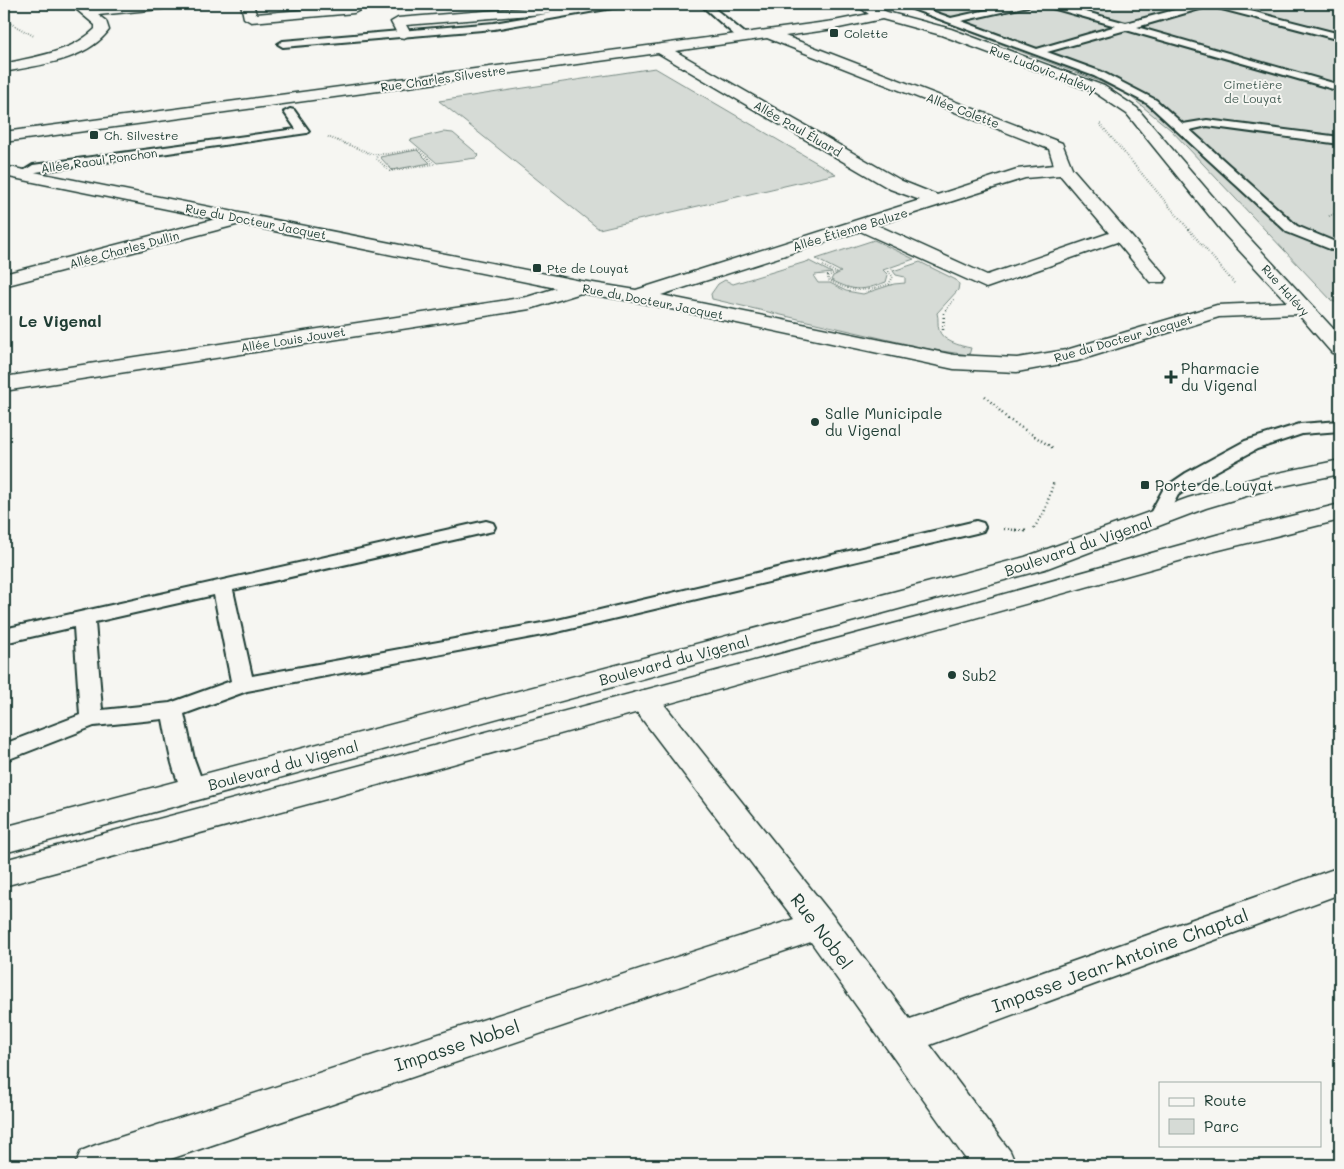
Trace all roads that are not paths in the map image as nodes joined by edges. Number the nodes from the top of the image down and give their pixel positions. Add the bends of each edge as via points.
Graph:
1 (170, 4) edge
2 (175, 4) edge
3 (247, 4) edge
4 (366, 4) edge
5 (617, 4) edge
6 (704, 4) edge
7 (860, 4) edge
8 (904, 4) edge
9 (1025, 4) edge
10 (1048, 4) edge
11 (1206, 4) edge
12 (1213, 4) edge
13 (82, 8) edge
14 (882, 15) junction
15 (954, 20) junction
16 (1126, 26) junction
17 (404, 34) joint
18 (767, 34) junction
19 (743, 37) junction
20 (1340, 37) edge
21 (283, 44) dead end
22 (660, 48) junction
23 (1036, 52) junction
24 (4, 68) edge
25 (1340, 88) edge
26 (290, 112) dead end
27 (1181, 128) junction
28 (4, 137) edge
29 (1340, 140) edge
30 (1064, 169) junction
31 (4, 171) edge
32 (23, 175) junction
33 (938, 201) junction
34 (244, 218) junction
35 (862, 225) junction
36 (1232, 231) joint
37 (1120, 235) junction
38 (1340, 249) edge
39 (1157, 278) dead end
40 (4, 280) edge
41 (581, 287) junction
42 (638, 296) junction
43 (1302, 308) junction
44 (1339, 346) edge
45 (4, 384) edge
46 (1340, 426) edge
47 (1340, 467) edge
48 (1340, 512) edge
49 (1156, 519) junction
50 (486, 527) dead end
51 (976, 527) dead end
52 (222, 587) junction
53 (84, 618) junction
54 (4, 636) edge
55 (242, 685) junction
56 (644, 700) junction
57 (172, 710) junction
58 (91, 719) junction
59 (4, 753) edge
60 (193, 789) junction
61 (4, 840) edge
62 (4, 873) edge
63 (1340, 880) edge
64 (818, 925) junction
65 (901, 1039) junction
66 (96, 1165) edge
67 (995, 1165) edge

1 - 2 street
1 - 13 street
3 - 4 street via 251,18 354,9
5 - 17 street via 398,22
6 - 19 lane
7 - 14 street, Rue Ludovic Halévy
8 - 15 lane
9 - 15 lane
10 - 16 lane
11 - 16 lane
12 - 20 lane
13 - 24 street via 100,24 102,30 88,43 68,53
14 - 18 street, Rue Charles Silvestre
14 - 36 street, Rue Ludovic Halévy via 946,32 1099,89 1132,111
15 - 23 lane
16 - 23 lane
16 - 25 lane
17 - 21 lane
18 - 19 street, Rue Charles Silvestre
18 - 30 street, Allée Colette via 1056,146
19 - 22 street, Rue Charles Silvestre
22 - 28 street, Rue Charles Silvestre
22 - 33 street, Allée Paul Éluard via 896,184
23 - 27 lane via 1098,74 1152,102
26 - 32 lane, Allée Raoul Ponchon via 303,132 33,169
27 - 29 lane via 1207,123
27 - 38 lane via 1292,228
30 - 33 street, Allée Étienne Baluze via 1024,173
30 - 37 street, Allée Colette
31 - 32 street, Rue du Docteur Jacquet
32 - 34 street, Rue du Docteur Jacquet
33 - 35 street, Allée Étienne Baluze
34 - 40 street, Allée Charles Dullin
34 - 41 street, Rue du Docteur Jacquet
35 - 37 street via 986,282
35 - 42 street, Allée Étienne Baluze
36 - 43 street, Rue Halévy
37 - 39 street, Allée Colette
41 - 42 street, Rue du Docteur Jacquet
41 - 45 street, Allée Louis Jouvet via 530,303
42 - 43 street, Rue du Docteur Jacquet via 954,362 1017,365 1069,356 1217,311
43 - 44 street, Rue Halévy
46 - 49 lane via 1300,429 1251,445 1170,492
47 - 49 street, Boulevard du Vigenal via 1268,482
48 - 56 street, Boulevard du Vigenal via 1265,529 1013,601
49 - 60 street, Boulevard du Vigenal via 1035,563
50 - 52 lane
51 - 55 lane via 553,627
52 - 53 lane
52 - 55 lane
53 - 54 lane
53 - 58 lane
55 - 57 lane
56 - 62 street, Boulevard du Vigenal
56 - 64 street, Rue Nobel
57 - 58 lane
57 - 60 lane via 182,759
58 - 59 lane
60 - 61 street, Boulevard du Vigenal
63 - 65 street, Impasse Jean-Antoine Chaptal
64 - 65 street, Rue Nobel
64 - 66 street, Impasse Nobel
65 - 67 street, Rue Nobel

